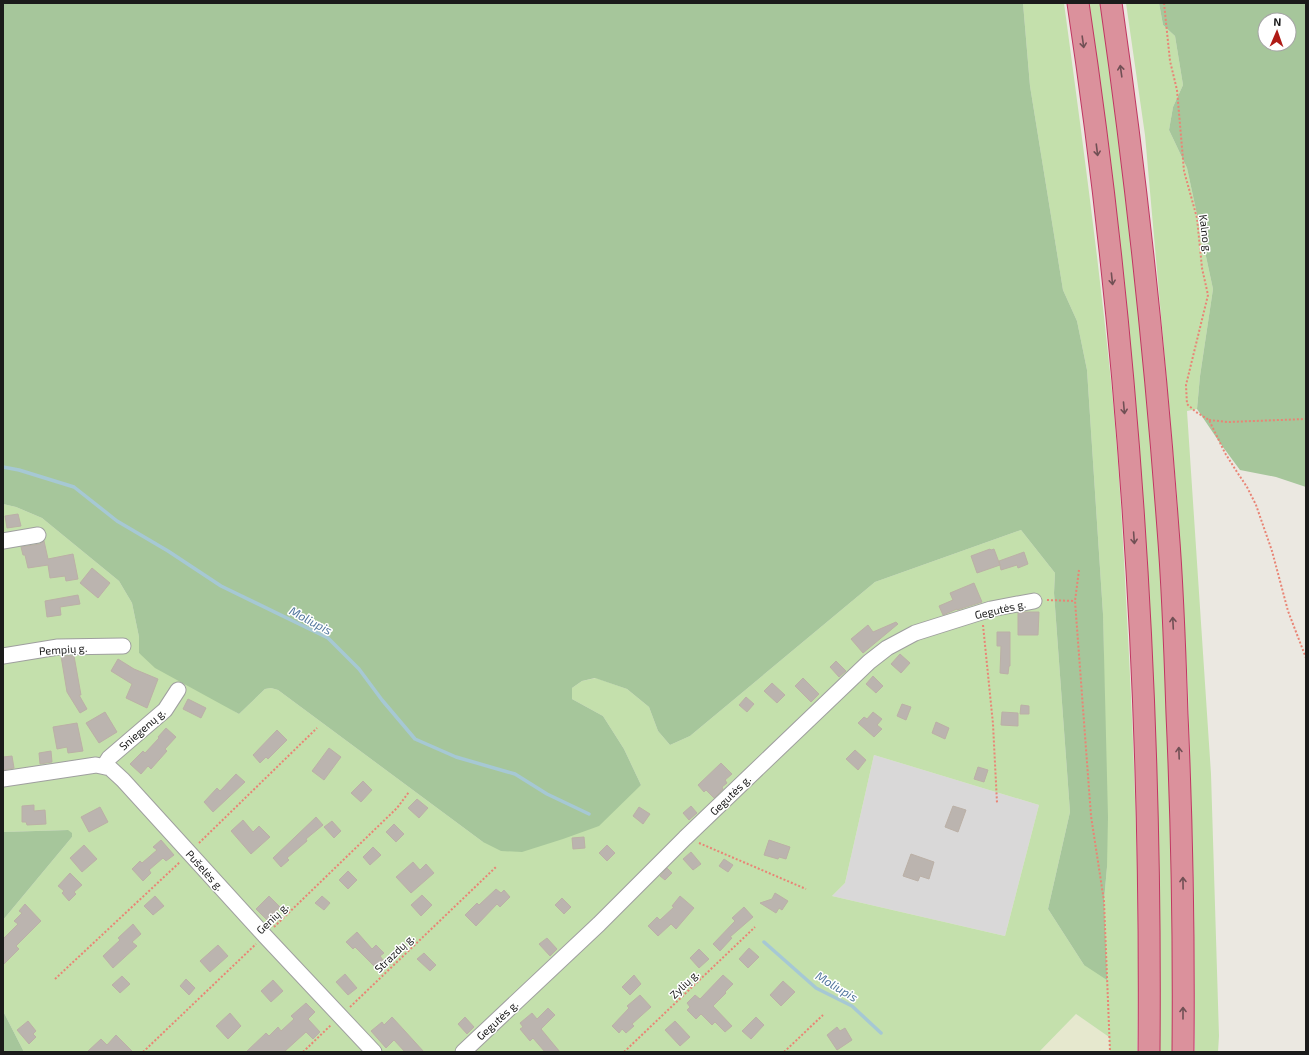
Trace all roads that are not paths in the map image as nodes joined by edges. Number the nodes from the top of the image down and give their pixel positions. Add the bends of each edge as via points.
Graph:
1 (1078, 3) edge
2 (1111, 3) edge
3 (38, 535) dead end
4 (3, 542) edge
5 (1034, 601) road end
6 (123, 646) dead end
7 (3, 656) edge
8 (178, 690) dead end
9 (104, 766) junction
10 (3, 779) edge
11 (374, 1052) edge
12 (463, 1052) edge
13 (1150, 1052) edge
14 (1183, 1052) edge

1 -> 13 highway via 1106,219 1132,503 1146,762
14 -> 2 highway via 1182,854 1168,531 1142,243
3 - 4 street
5 - 12 street, Gegutės g. via 991,609 915,633 887,648 869,662
6 - 7 street, Pempių g. via 58,647
8 - 9 street, Sniegenų g. via 165,710 109,758
9 - 10 street via 86,766
9 - 11 street, Pušelės g. via 123,780

